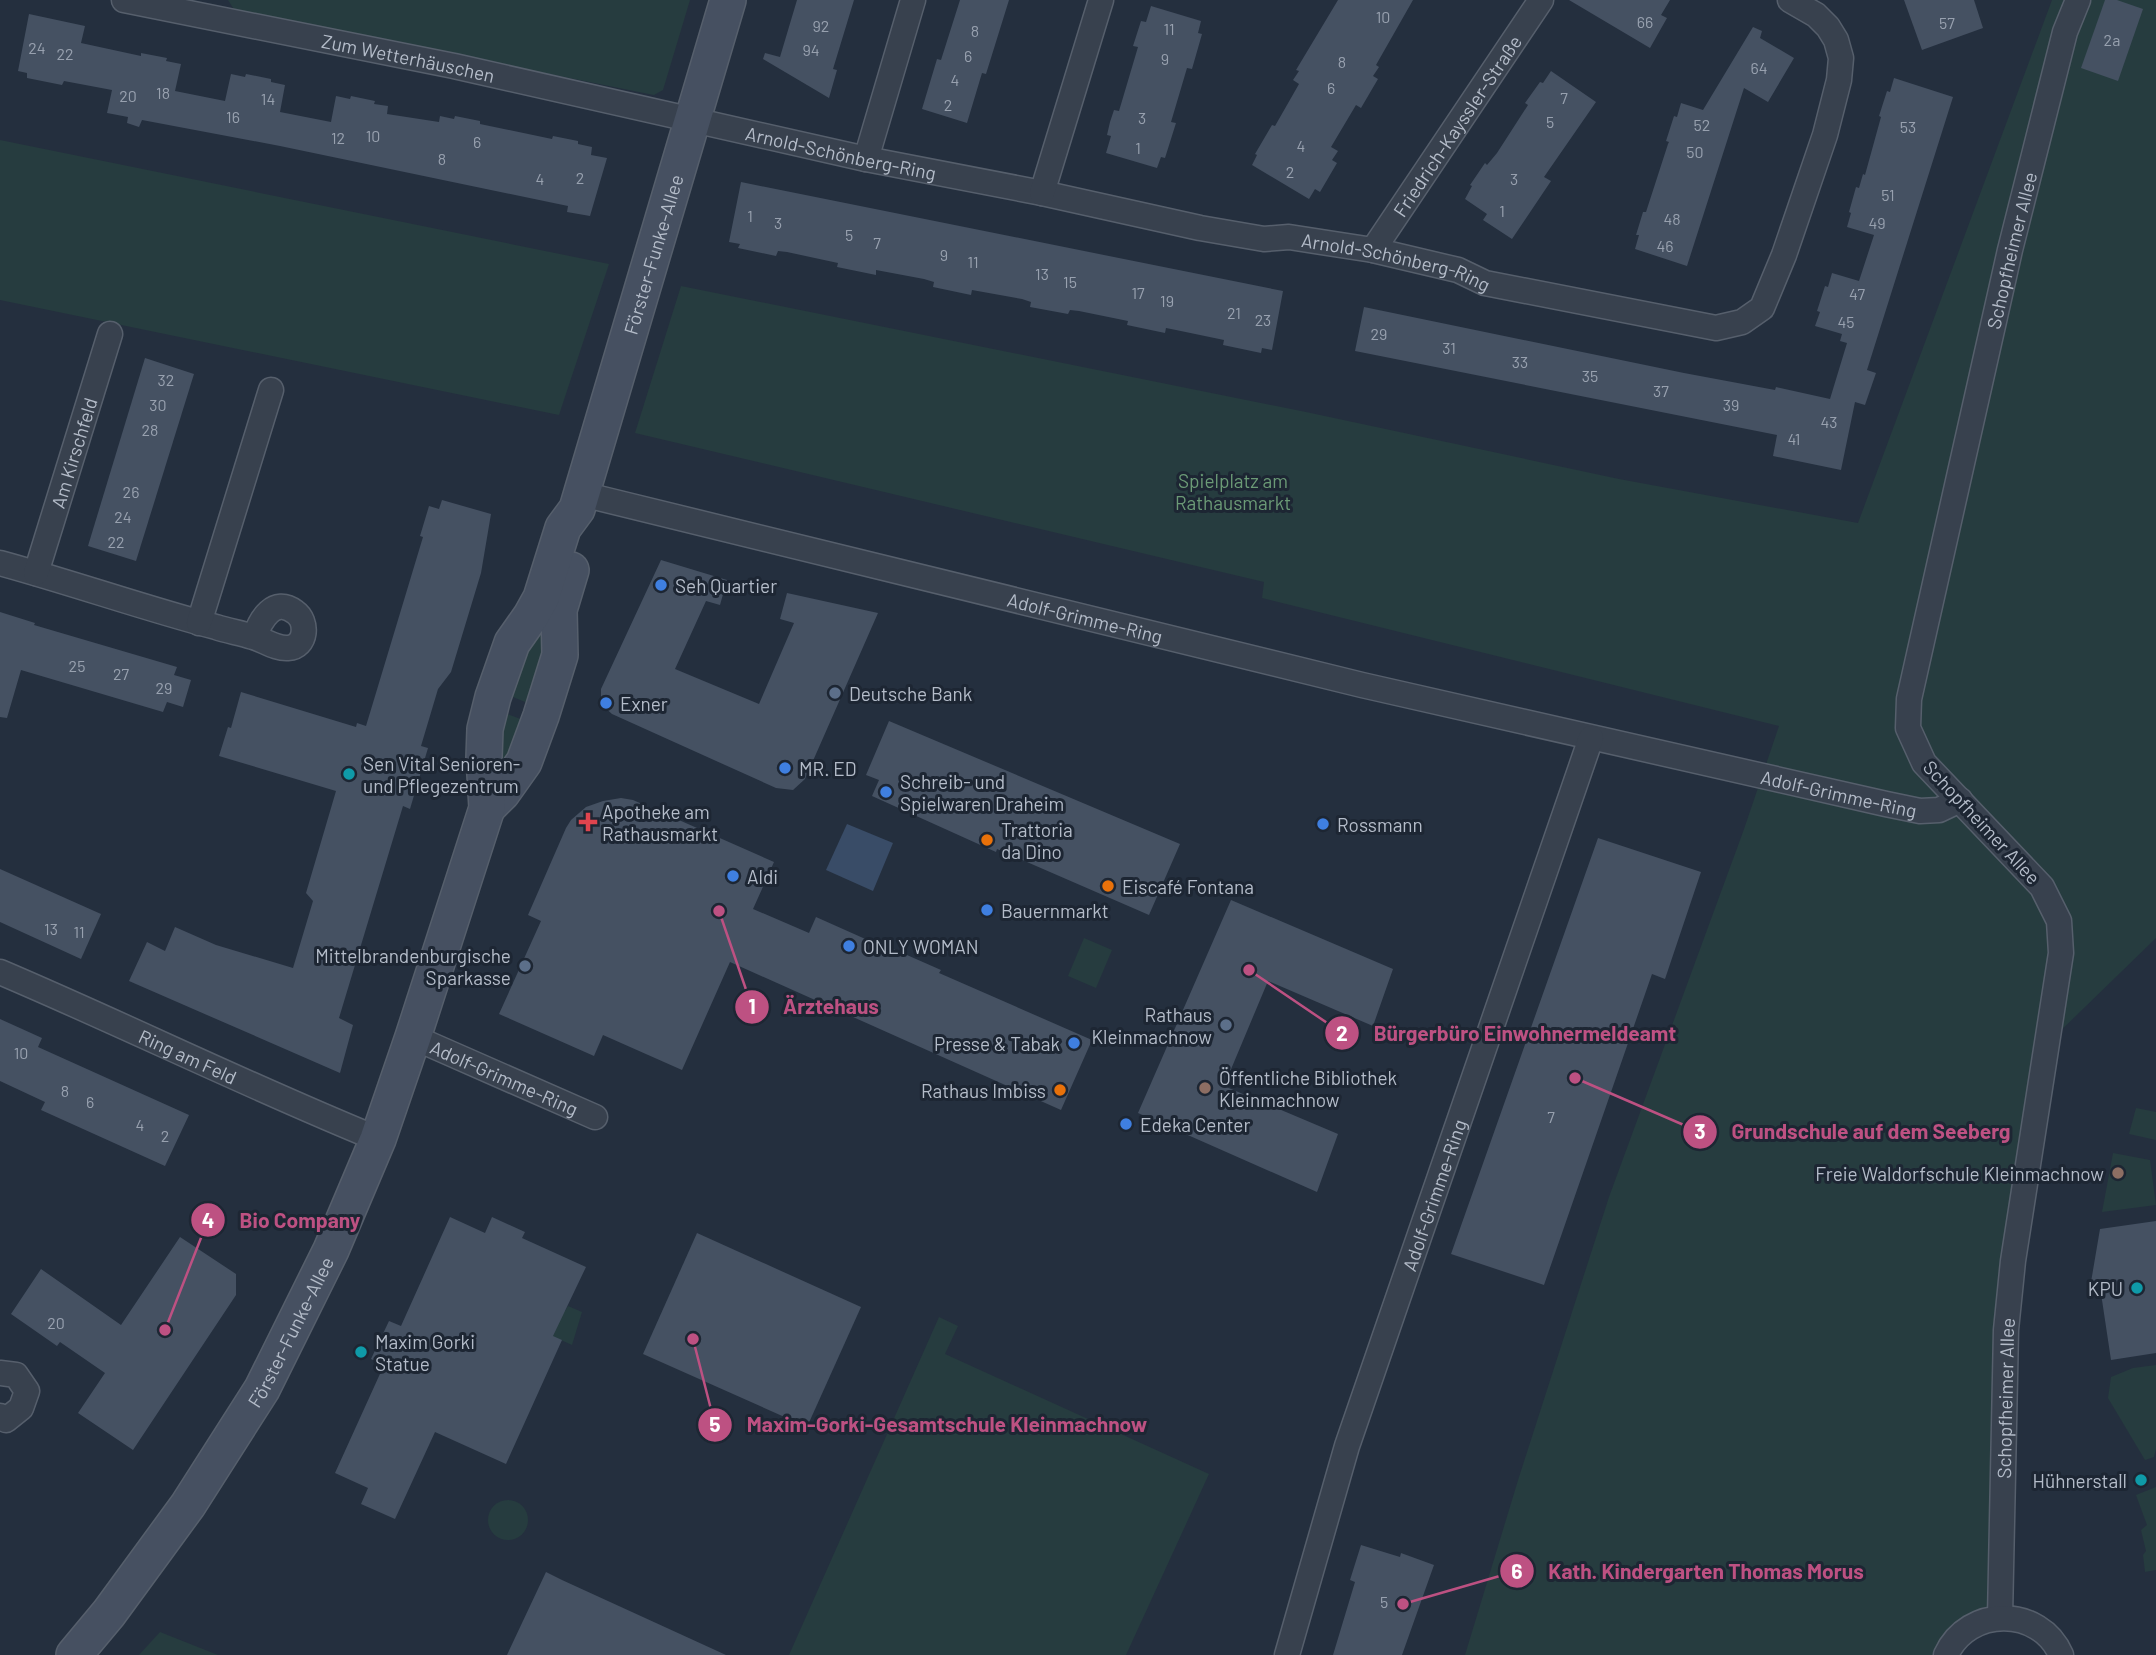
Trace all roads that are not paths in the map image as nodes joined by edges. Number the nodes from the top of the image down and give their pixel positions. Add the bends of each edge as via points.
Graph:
1 (124, 0) edge
2 (728, 0) edge
3 (913, 0) edge
4 (1101, 0) edge
5 (1541, 0) edge
6 (1790, 0) edge
7 (2078, 0) edge
8 (692, 119) junction
9 (866, 159) junction
10 (1042, 193) junction
11 (1373, 250) junction
12 (110, 334) dead end
13 (271, 390) dead end
14 (579, 502) junction
15 (0, 564) edge
16 (36, 573) junction
17 (199, 623) junction
18 (255, 638) dead end
19 (1591, 738) junction
20 (1960, 800) junction
21 (487, 808) junction
22 (0, 972) edge
23 (413, 1037) junction
24 (595, 1117) dead end
25 (378, 1139) junction
26 (0, 1373) edge
27 (3, 1418) edge
28 (2000, 1617) junction
29 (74, 1655) edge
30 (1287, 1655) edge
31 (1947, 1655) edge
32 (2061, 1655) edge

1 - 8 street, Zum Wetterhäuschen
2 - 8 street, Förster-Funke-Allee
3 - 9 street
4 - 10 street
5 - 11 street, Friedrich-Kayssler-Straße
6 - 11 street, Arnold-Schönberg-Ring via 1816,15 1836,40 1839,80 1784,255 1762,308 1742,322 1716,328 1524,291
7 - 20 street, Schopfheimer Allee via 2013,236 1909,699 1908,727 1924,764
8 - 9 street, Arnold-Schönberg-Ring
8 - 14 street, Förster-Funke-Allee
9 - 10 street, Arnold-Schönberg-Ring
10 - 11 street, Arnold-Schönberg-Ring via 1200,228
12 - 16 street, Am Kirschfeld
13 - 17 street
14 - 19 street, Adolf-Grimme-Ring
14 - 21 street, Förster-Funke-Allee via 563,528 541,598 512,643 494,697 485,729
14 - 21 street, Förster-Funke-Allee via 582,533 559,610 560,655 524,762
15 - 16 street
16 - 17 street
17 - 18 street
19 - 20 street, Adolf-Grimme-Ring via 1920,811 1938,810
19 - 30 street, Adolf-Grimme-Ring via 1347,1446
20 - 28 street, Schopfheimer Allee via 2042,887 2059,920 2061,953 2006,1330
21 - 23 street, Förster-Funke-Allee
22 - 25 street, Ring am Feld
23 - 24 street, Adolf-Grimme-Ring
23 - 25 street, Förster-Funke-Allee
25 - 29 street, Förster-Funke-Allee via 331,1250 262,1389 188,1505
26 - 27 street via 16,1375 27,1391 22,1408
28 - 31 street via 1964,1631
28 - 32 street via 2022,1619 2042,1629

